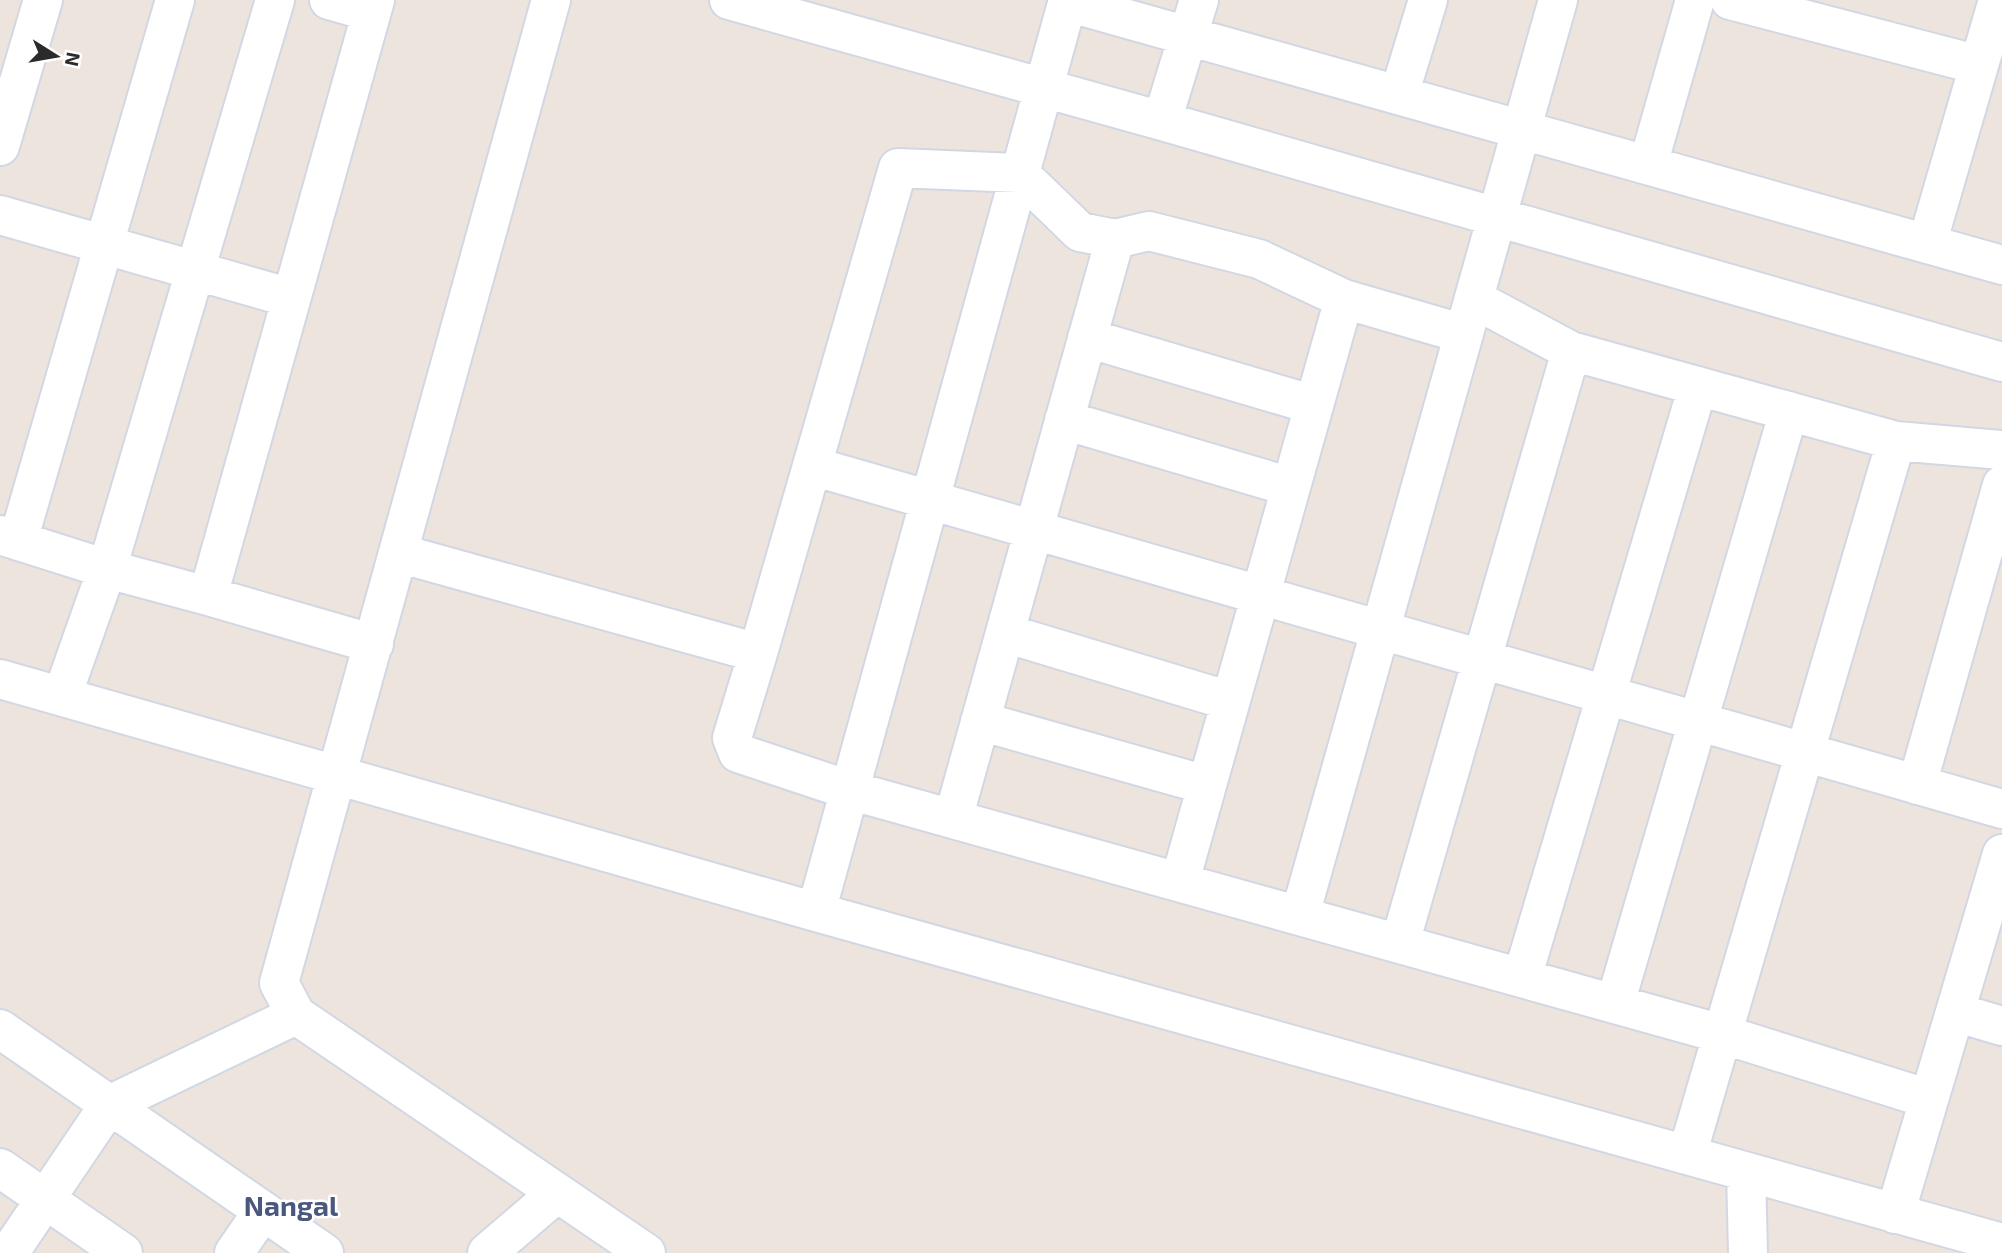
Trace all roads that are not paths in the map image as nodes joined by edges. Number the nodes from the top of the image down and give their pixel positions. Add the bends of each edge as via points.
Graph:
1 (43, 0) edge
2 (175, 0) edge
3 (275, 0) edge
4 (329, 0) edge
5 (551, 0) edge
6 (729, 0) edge
7 (1199, 0) edge
8 (1428, 0) edge
9 (1558, 0) edge
10 (1695, 0) edge
11 (1730, 0) edge
12 (1998, 0) edge
13 (1068, 1) edge
14 (373, 6) edge
15 (1189, 36) junction
16 (1979, 65) junction
17 (1043, 87) junction
18 (1399, 95) junction
19 (1162, 121) junction
20 (1521, 130) junction
21 (0, 146) edge
22 (1648, 165) junction
23 (1019, 173) junction
24 (0, 215) edge
25 (1497, 217) junction
26 (1115, 239) junction
27 (1927, 244) junction
28 (103, 245) junction
29 (2002, 265) edge
30 (195, 271) junction
31 (291, 298) junction
32 (1344, 299) junction
33 (1469, 316) junction
34 (1087, 338) junction
35 (1571, 351) junction
36 (2002, 362) edge
37 (1698, 386) junction
38 (1314, 405) junction
39 (1789, 411) junction
40 (1064, 420) junction
41 (1896, 441) junction
42 (2002, 450) edge
43 (812, 466) junction
44 (2002, 485) edge
45 (1291, 486) junction
46 (929, 500) junction
47 (1034, 530) junction
48 (9, 538) edge
49 (398, 553) junction
50 (107, 569) junction
51 (1260, 595) junction
52 (208, 596) junction
53 (1380, 630) junction
54 (1005, 633) junction
55 (374, 645) junction
56 (758, 653) junction
57 (1482, 659) junction
58 (0, 678) edge
59 (1606, 695) junction
60 (62, 696) junction
61 (1230, 701) junction
62 (981, 721) junction
63 (1698, 722) junction
64 (1805, 752) junction
65 (337, 775) junction
66 (1206, 785) junction
67 (1917, 785) junction
68 (849, 790) junction
69 (2002, 809) edge
70 (953, 819) junction
71 (2002, 854) edge
72 (1180, 881) junction
73 (1994, 908) edge
74 (816, 912) junction
75 (1300, 915) junction
76 (1400, 943) junction
77 (1522, 978) junction
78 (1615, 1004) junction
79 (1955, 1012) junction
80 (296, 1015) junction
81 (2002, 1026) edge
82 (0, 1029) edge
83 (1722, 1034) junction
84 (1929, 1099) junction
85 (109, 1105) junction
86 (1687, 1155) junction
87 (0, 1168) edge
88 (1746, 1172) junction
89 (557, 1193) junction
90 (45, 1200) junction
91 (263, 1211) junction
92 (1895, 1214) junction
93 (2002, 1243) edge
94 (9, 1253) edge
95 (122, 1253) edge
96 (234, 1253) edge
97 (324, 1253) edge
98 (487, 1253) edge
99 (646, 1253) edge
100 (1748, 1253) edge

1 - 21 street
2 - 28 street
3 - 30 street
4 - 14 street
5 - 49 street
6 - 17 street
7 - 15 street
8 - 18 street
9 - 20 street
10 - 22 street
11 - 16 street
12 - 16 street
13 - 15 street
13 - 17 street
14 - 31 street
15 - 18 street
15 - 19 street
16 - 27 street
17 - 19 street
17 - 23 street
18 - 20 street
19 - 25 street
20 - 22 street
20 - 25 street
22 - 27 street
23 - 26 street via 1080,232
23 - 43 street via 898,168
23 - 46 street
24 - 28 street
25 - 33 street
25 - 36 street
26 - 32 street via 1149,231 1259,259
26 - 34 street
27 - 29 street
28 - 30 street
28 - 48 street
30 - 31 street
30 - 50 street
31 - 52 street
32 - 33 street
32 - 38 street
33 - 35 street
33 - 53 street
34 - 38 street
34 - 40 street
35 - 37 street
35 - 57 street
37 - 39 street
37 - 59 street
38 - 45 street
39 - 41 street
39 - 63 street
40 - 45 street
40 - 47 street
41 - 42 street
41 - 64 street
43 - 46 street
43 - 56 street
44 - 67 street
45 - 51 street
46 - 47 street
46 - 68 street
47 - 51 street
47 - 54 street
48 - 50 street
49 - 55 street
49 - 56 street
50 - 52 street
50 - 60 street
51 - 53 street
51 - 61 street
52 - 55 street
53 - 57 street
53 - 75 street
54 - 61 street
54 - 62 street
55 - 65 street
56 - 68 street via 732,738 738,753
57 - 59 street
57 - 76 street
58 - 60 street
59 - 63 street
59 - 77 street
60 - 65 street
61 - 66 street
62 - 66 street
62 - 70 street
63 - 64 street
63 - 78 street
64 - 67 street
64 - 83 street
65 - 74 street
65 - 80 street via 279,983
66 - 72 street
67 - 69 street
68 - 70 street
68 - 74 street
70 - 72 street
71 - 73 street
72 - 75 street
73 - 79 street
74 - 86 street
75 - 76 street
76 - 77 street
77 - 78 street
78 - 83 street
79 - 81 street
79 - 84 street
80 - 85 street
80 - 89 street
82 - 85 street
83 - 84 street
83 - 86 street
84 - 92 street
85 - 90 street
85 - 91 street
86 - 88 street
87 - 90 street
88 - 92 street
88 - 100 street
89 - 98 street
89 - 99 street
90 - 94 street
90 - 95 street
91 - 96 street
91 - 97 street
92 - 93 street

